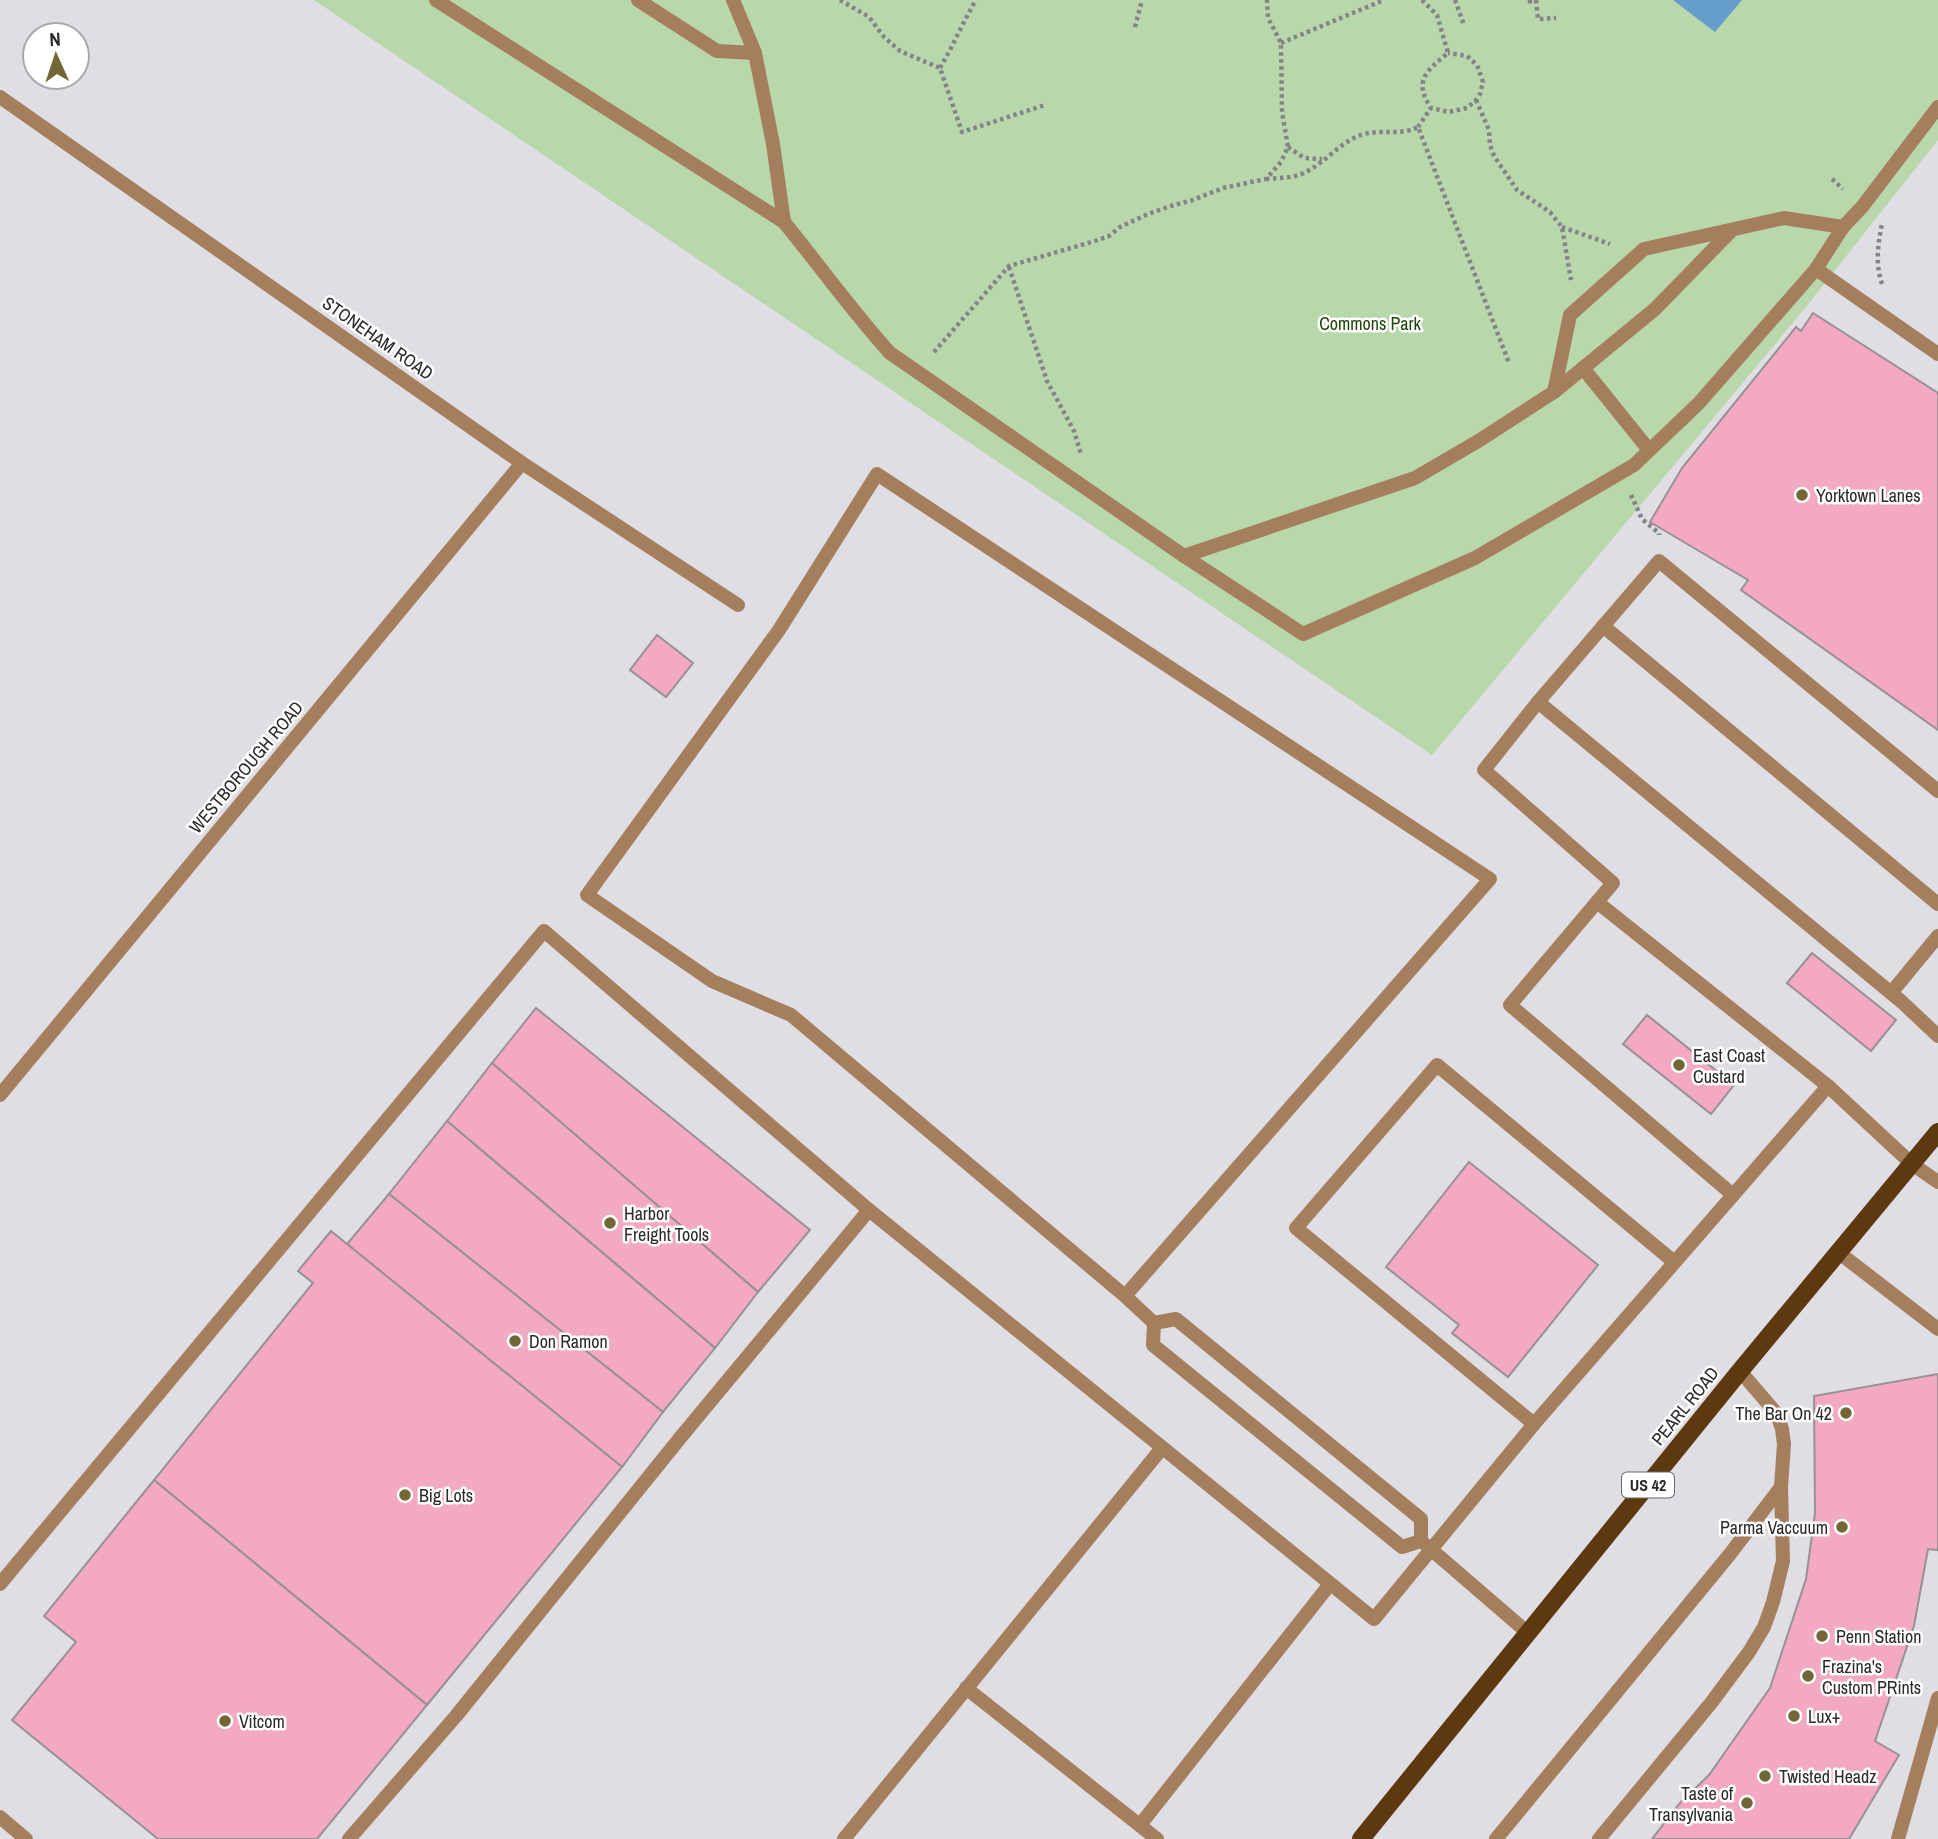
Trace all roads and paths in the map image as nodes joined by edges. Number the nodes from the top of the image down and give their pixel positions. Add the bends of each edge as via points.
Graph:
1 (436, 0) edge
2 (638, 0) edge
3 (733, 0) edge
4 (840, 0) edge
5 (976, 0) edge
6 (1142, 0) edge
7 (1267, 0) edge
8 (1384, 0) edge
9 (1422, 0) edge
10 (1455, 0) edge
11 (1536, 0) edge
12 (1556, 18) dead end
13 (1464, 25) dead end
14 (1135, 27) dead end
15 (1281, 43) junction
16 (755, 53) junction
17 (1448, 53) junction
18 (940, 68) junction
19 (0, 97) edge
20 (1476, 100) junction
21 (1045, 105) dead end
22 (1938, 107) edge
23 (1431, 108) junction
24 (1418, 127) junction
25 (1287, 147) junction
26 (1324, 159) junction
27 (1266, 179) junction
28 (784, 222) junction
29 (1882, 225) dead end
30 (1562, 227) junction
31 (1843, 228) junction
32 (1733, 229) junction
33 (1612, 245) dead end
34 (1009, 266) junction
35 (1816, 269) junction
36 (1571, 280) dead end
37 (1883, 287) dead end
38 (1938, 354) edge
39 (931, 355) dead end
40 (1509, 363) dead end
41 (1583, 368) junction
42 (1554, 392) junction
43 (1649, 450) junction
44 (1083, 461) dead end
45 (523, 463) junction
46 (1618, 474) junction
47 (1184, 556) junction
48 (1660, 561) junction
49 (738, 605) dead end
50 (1603, 626) junction
51 (1538, 702) junction
52 (1938, 791) edge
53 (1597, 902) junction
54 (1938, 904) edge
55 (1938, 936) edge
56 (1933, 954) edge
57 (1891, 993) junction
58 (1938, 1036) edge
59 (1828, 1086) junction
60 (0, 1095) edge
61 (1938, 1132) edge
62 (1912, 1164) junction
63 (1938, 1182) edge
64 (1733, 1195) junction
65 (869, 1210) junction
66 (1838, 1252) junction
67 (1673, 1261) junction
68 (1125, 1296) junction
69 (1154, 1322) junction
70 (1938, 1329) edge
71 (1740, 1371) junction
72 (1534, 1424) junction
73 (1162, 1448) junction
74 (1781, 1487) junction
75 (1426, 1545) junction
76 (0, 1584) edge
77 (1330, 1584) junction
78 (1528, 1633) junction
79 (966, 1688) junction
80 (1938, 1698) edge
81 (0, 1817) edge
82 (1140, 1825) junction
83 (26, 1839) edge
84 (349, 1839) edge
85 (844, 1839) edge
86 (1157, 1839) edge
87 (1361, 1839) edge
88 (1496, 1839) edge
89 (1599, 1839) edge
90 (1898, 1839) edge

1 - 28 street
2 - 16 street via 717,51
3 - 16 street
4 - 18 path via 869,17 900,51
5 - 18 path
6 - 14 path
7 - 15 path via 1268,18
8 - 15 path
9 - 17 path via 1437,15
10 - 13 path
11 - 12 path via 1538,19
15 - 25 path
16 - 28 street
17 - 20 path via 1467,56 1477,65 1483,82
17 - 23 path via 1428,69 1422,82 1423,96
18 - 21 path via 962,132
19 - 45 street, STONEHAM ROAD
20 - 23 path via 1467,108 1449,112
20 - 30 path via 1494,156 1517,190 1550,212
22 - 31 street
23 - 24 path
24 - 26 path via 1408,132 1364,134
24 - 40 path
25 - 26 path via 1304,158
25 - 27 path
26 - 27 path via 1300,174
27 - 34 path via 1223,188 1149,214 1109,236
28 - 47 street via 890,353
29 - 37 path via 1877,271
30 - 33 path
30 - 36 path
31 - 32 street via 1784,218
31 - 35 street
32 - 41 street via 1655,309
32 - 42 street via 1644,249 1570,314
34 - 39 path
34 - 44 path via 1047,382 1074,431
35 - 38 street
35 - 43 street via 1699,403
41 - 42 street
41 - 43 street
42 - 47 street via 1415,478
43 - 46 street
45 - 49 street, STONEHAM ROAD
45 - 60 street, WESTBOROUGH ROAD
46 - 47 street via 1475,558 1303,634
46 - 48 path via 1642,519 1659,533
48 - 50 street
48 - 52 street
50 - 51 street
50 - 54 street
51 - 53 street via 1484,771 1613,883
51 - 57 street
53 - 59 street
53 - 64 street via 1510,1005
55 - 56 street
56 - 57 street
57 - 58 street
59 - 62 street
59 - 64 street
61 - 62 main road, PEARL ROAD / US 42
62 - 63 street
62 - 66 main road, PEARL ROAD / US 42
64 - 67 street
65 - 73 street
65 - 76 street via 544,931
65 - 84 street via 456,1716
66 - 70 street
66 - 71 main road, PEARL ROAD / US 42
67 - 72 street
67 - 72 street via 1437,1065 1296,1228
68 - 68 street via 1490,879 877,474 779,631 587,895 712,981 791,1015
68 - 69 street
69 - 75 street via 1176,1319 1389,1493 1421,1520
69 - 75 street via 1153,1345 1402,1547
71 - 74 street via 1777,1414 1784,1444
71 - 78 main road, PEARL ROAD / US 42
72 - 75 street
73 - 77 street
73 - 79 street
74 - 88 street
74 - 89 street via 1783,1561 1764,1627 1712,1703
75 - 77 street via 1374,1619
75 - 78 street
77 - 82 street
78 - 87 main road, PEARL ROAD / US 42
79 - 82 street
79 - 85 street
80 - 90 street
81 - 83 street
82 - 86 street

